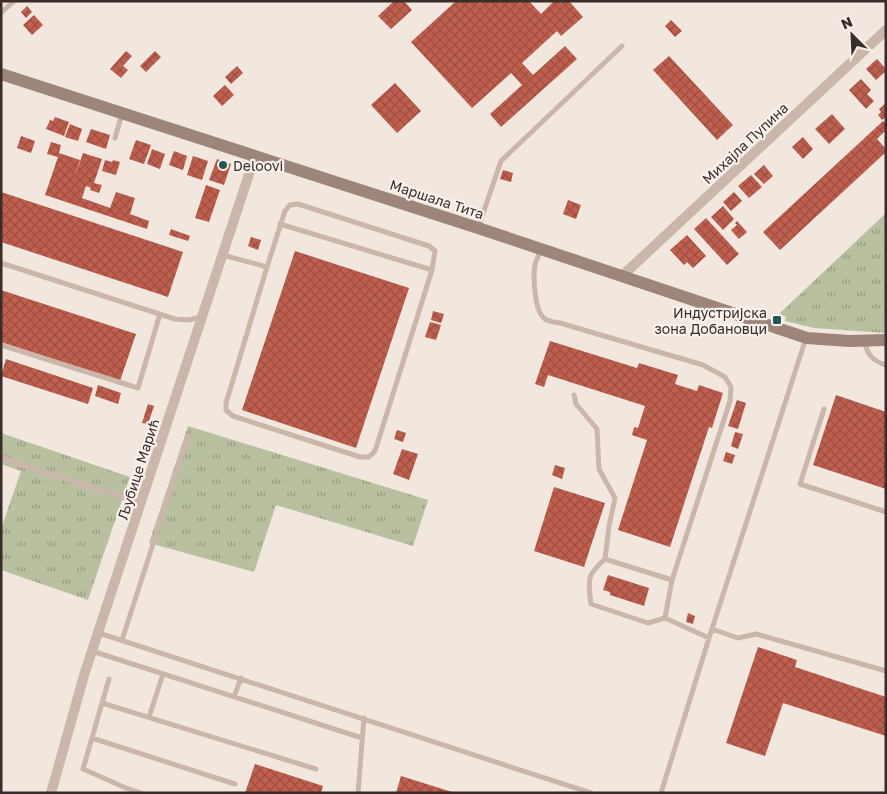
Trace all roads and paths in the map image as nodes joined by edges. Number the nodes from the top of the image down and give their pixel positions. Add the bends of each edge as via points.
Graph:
1 (14, 1) edge
2 (1, 13) edge
3 (886, 30) edge
4 (622, 46) dead end
5 (1, 74) edge
6 (122, 113) junction
7 (115, 138) dead end
8 (255, 156) junction
9 (280, 224) junction
10 (478, 228) junction
11 (542, 250) junction
12 (223, 255) junction
13 (1, 263) edge
14 (266, 267) junction
15 (432, 270) junction
16 (622, 276) junction
17 (160, 314) junction
18 (202, 317) junction
19 (807, 338) junction
20 (886, 340) edge
21 (865, 341) junction
22 (1, 345) edge
23 (886, 365) edge
24 (574, 395) dead end
25 (824, 409) dead end
26 (188, 436) dead end
27 (1, 458) edge
28 (141, 503) junction
29 (886, 512) edge
30 (605, 559) junction
31 (672, 580) junction
32 (665, 618) junction
33 (712, 629) junction
34 (99, 633) junction
35 (709, 638) junction
36 (122, 640) junction
37 (92, 652) junction
38 (886, 671) edge
39 (163, 674) junction
40 (241, 678) junction
41 (109, 679) dead end
42 (234, 697) junction
43 (102, 703) junction
44 (149, 718) junction
45 (364, 718) junction
46 (92, 738) junction
47 (362, 738) junction
48 (316, 769) dead end
49 (235, 784) dead end
50 (125, 790) edge
51 (51, 793) edge
52 (141, 793) edge
53 (358, 793) edge
54 (591, 793) edge
55 (662, 793) edge

1 - 2 lane
3 - 16 street, Михајла Пупина
4 - 10 lane via 501,161
5 - 6 main road, Маршала Тита
6 - 7 lane
6 - 8 main road, Маршала Тита
8 - 10 main road, Маршала Тита
8 - 12 street, Љубице Марић
9 - 14 lane
9 - 15 lane
9 - 15 lane via 285,211 298,204 429,246 435,251
10 - 11 main road, Маршала Тита
11 - 16 main road, Маршала Тита
11 - 31 lane via 535,263 534,278 537,305 546,320 703,365 724,377 731,387 730,401
12 - 14 lane
12 - 18 street, Љубице Марић
13 - 17 lane
14 - 15 lane via 226,410 233,416 360,457 369,457 375,451
16 - 19 main road, Маршала Тита
17 - 18 lane via 188,320
17 - 22 lane via 138,388
18 - 28 street, Љубице Марић
19 - 21 main road, Маршала Тита
19 - 33 lane
20 - 21 main road, Маршала Тита
21 - 23 lane via 871,358
24 - 30 lane via 576,404 596,430 599,469 615,498
25 - 29 lane via 800,484
26 - 36 lane
27 - 28 lane
28 - 34 street, Љубице Марић
30 - 31 lane
30 - 32 lane via 594,568 588,581 591,604 648,623
31 - 32 lane
32 - 35 lane
33 - 35 lane
33 - 38 lane via 738,638 756,634
34 - 36 lane
34 - 37 street, Љубице Марић
35 - 55 lane
36 - 40 lane
37 - 39 lane
37 - 51 street, Љубице Марић
39 - 42 lane
39 - 44 lane
40 - 42 lane
40 - 45 lane
41 - 43 lane
42 - 47 lane
43 - 44 lane
43 - 46 lane
44 - 48 lane
45 - 47 lane
45 - 54 lane
46 - 49 lane
46 - 50 lane via 83,769
47 - 53 lane
50 - 52 lane

